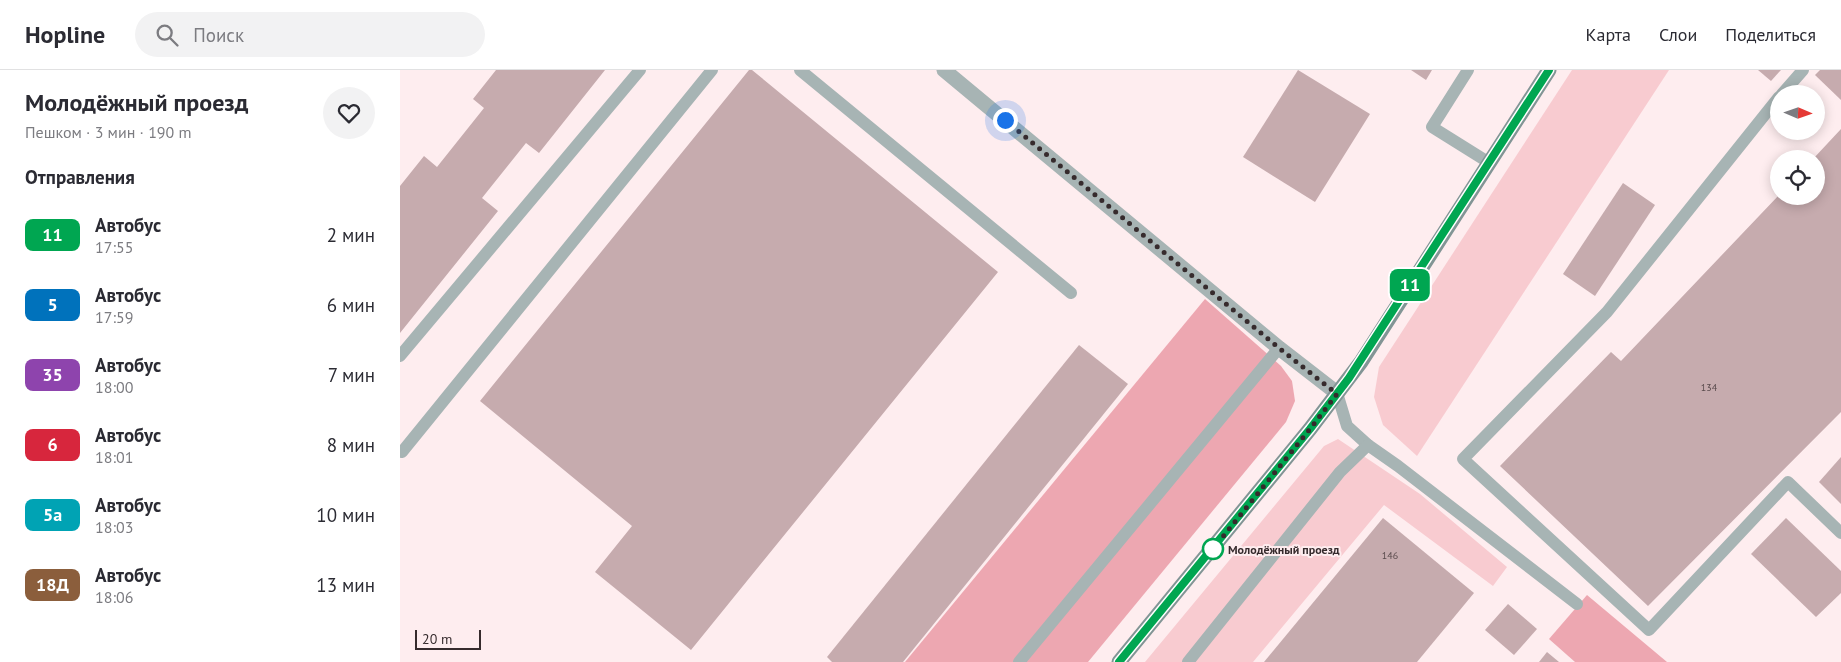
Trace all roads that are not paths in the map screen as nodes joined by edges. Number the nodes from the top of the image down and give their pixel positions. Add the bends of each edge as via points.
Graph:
1 (640, 70) edge
2 (712, 70) edge
3 (800, 70) edge
4 (944, 70) edge
5 (1468, 70) edge
6 (1549, 70) edge
7 (1803, 70) edge
8 (1790, 85) edge
9 (1770, 108) edge
10 (1488, 162) junction
11 (1071, 293) dead end
12 (1279, 348) junction
13 (400, 356) edge
14 (1337, 394) junction
15 (1368, 445) junction
16 (401, 452) edge
17 (1841, 533) edge
18 (1578, 604) dead end
19 (1019, 662) edge
20 (1119, 662) edge
21 (1188, 662) edge

1 - 13 lane
2 - 16 lane
3 - 11 lane
4 - 12 street
5 - 10 lane via 1432,127
6 - 10 main road
7 - 8 lane
9 - 17 lane via 1607,312 1463,459 1649,630 1788,482
10 - 14 main road
12 - 14 street
12 - 19 lane
14 - 15 lane via 1346,426
14 - 20 main road
15 - 18 lane
15 - 21 lane via 1340,472

